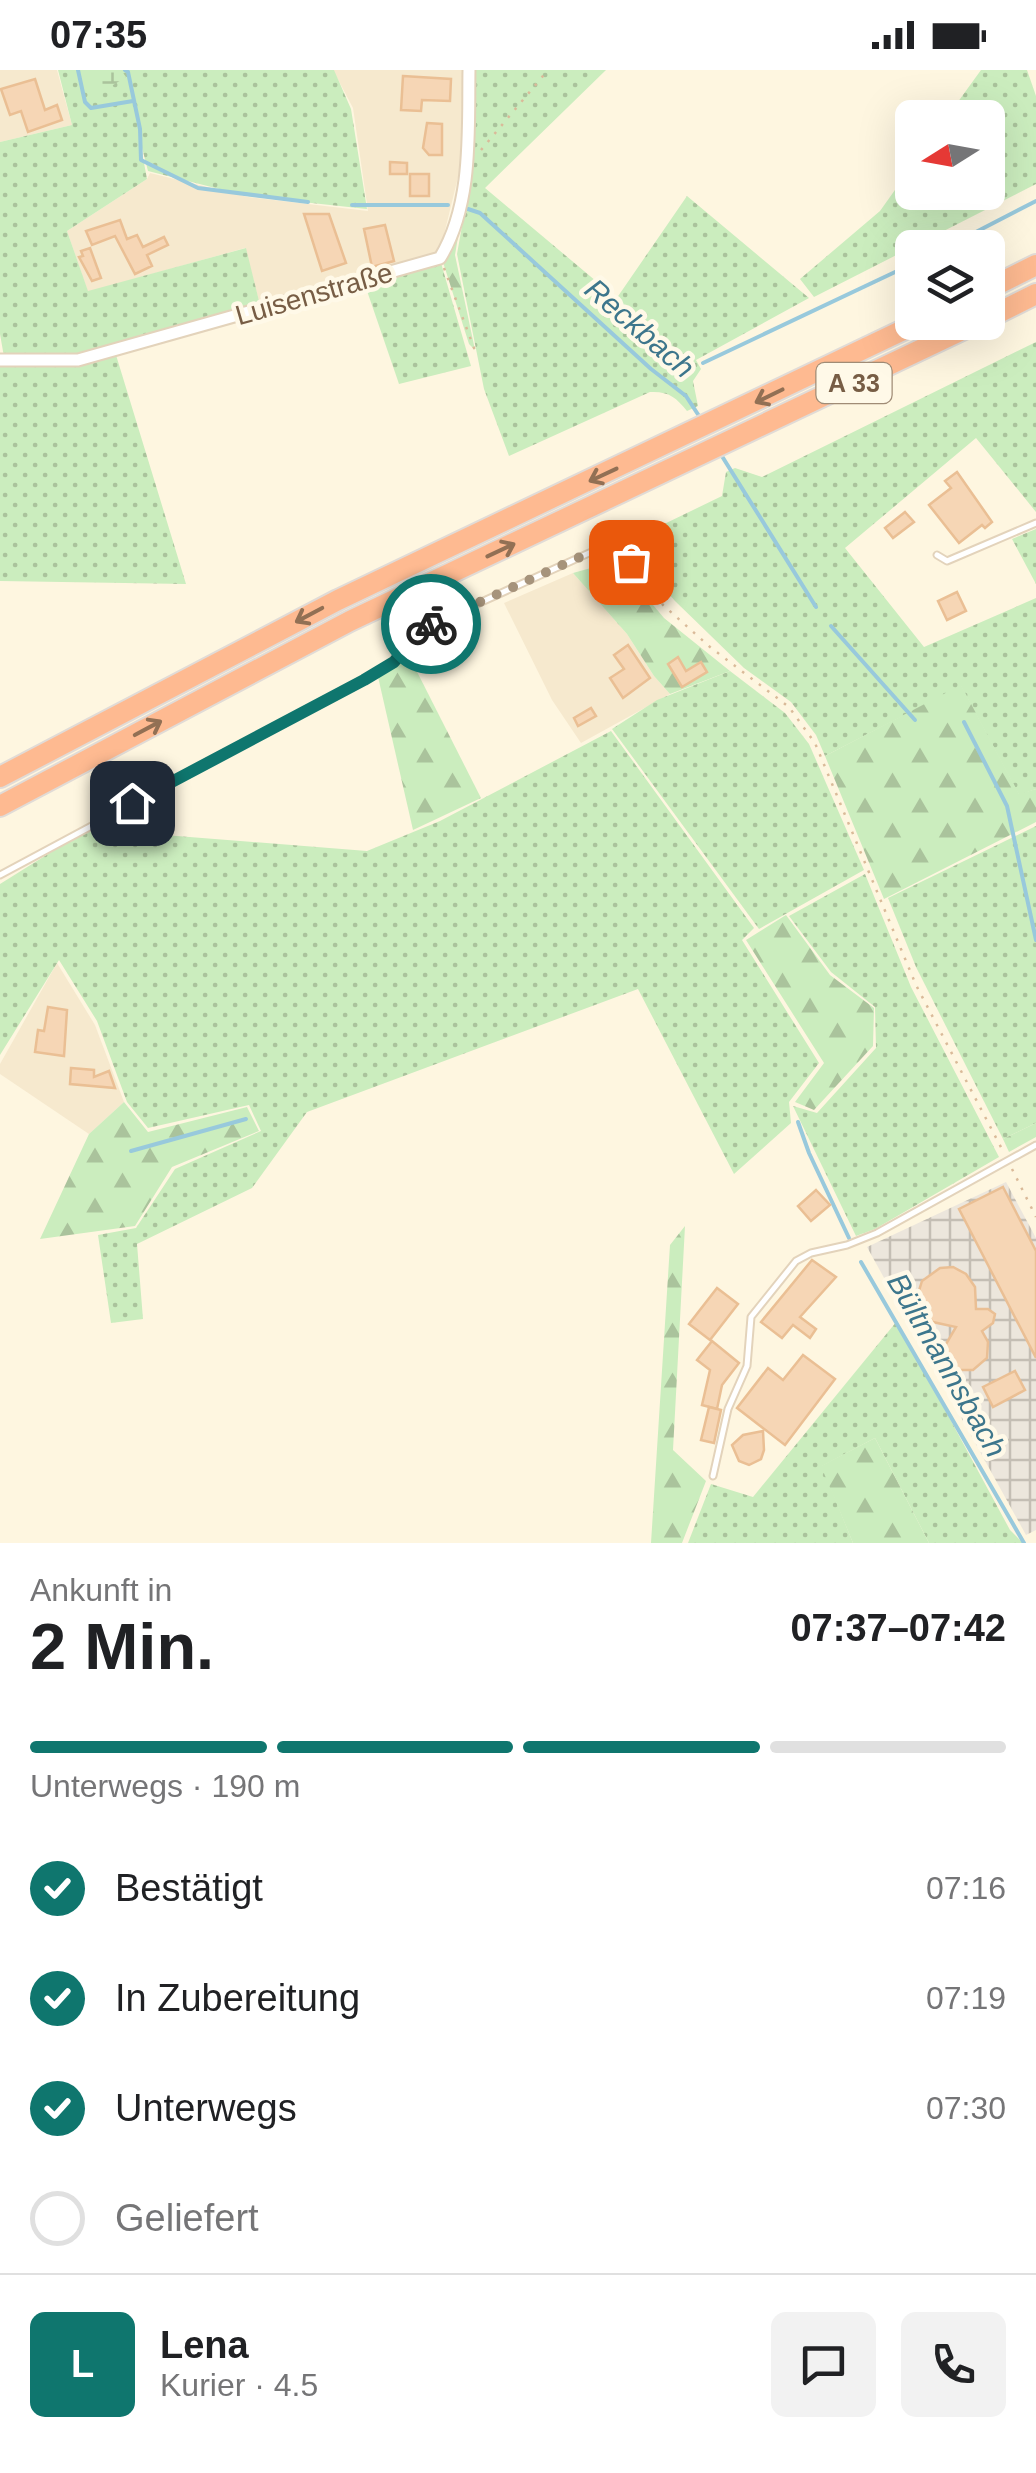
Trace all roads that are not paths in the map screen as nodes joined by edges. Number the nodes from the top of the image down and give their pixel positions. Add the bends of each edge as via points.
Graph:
1 (469, 70) edge
2 (1036, 264) edge
3 (1005, 280) edge
4 (1036, 294) edge
5 (1005, 310) edge
6 (895, 334) edge
7 (942, 340) edge
8 (0, 360) edge
9 (1036, 523) edge
10 (937, 555) dead end
11 (631, 562) road end
12 (0, 778) edge
13 (0, 806) edge
14 (0, 875) edge
15 (1036, 1145) edge
16 (714, 1476) dead end

1 - 8 street, Luisenstraße via 467,166 450,242 440,258 78,360
2 - 3 highway
4 - 5 highway
6 -> 12 highway, A 33 via 338,600
13 -> 7 highway, A 33 via 350,622
9 - 10 lane via 964,556 947,561
11 - 14 lane via 608,550 589,553 420,630 394,662 364,680
15 - 16 lane via 877,1233 796,1261 751,1317 747,1366 728,1409

